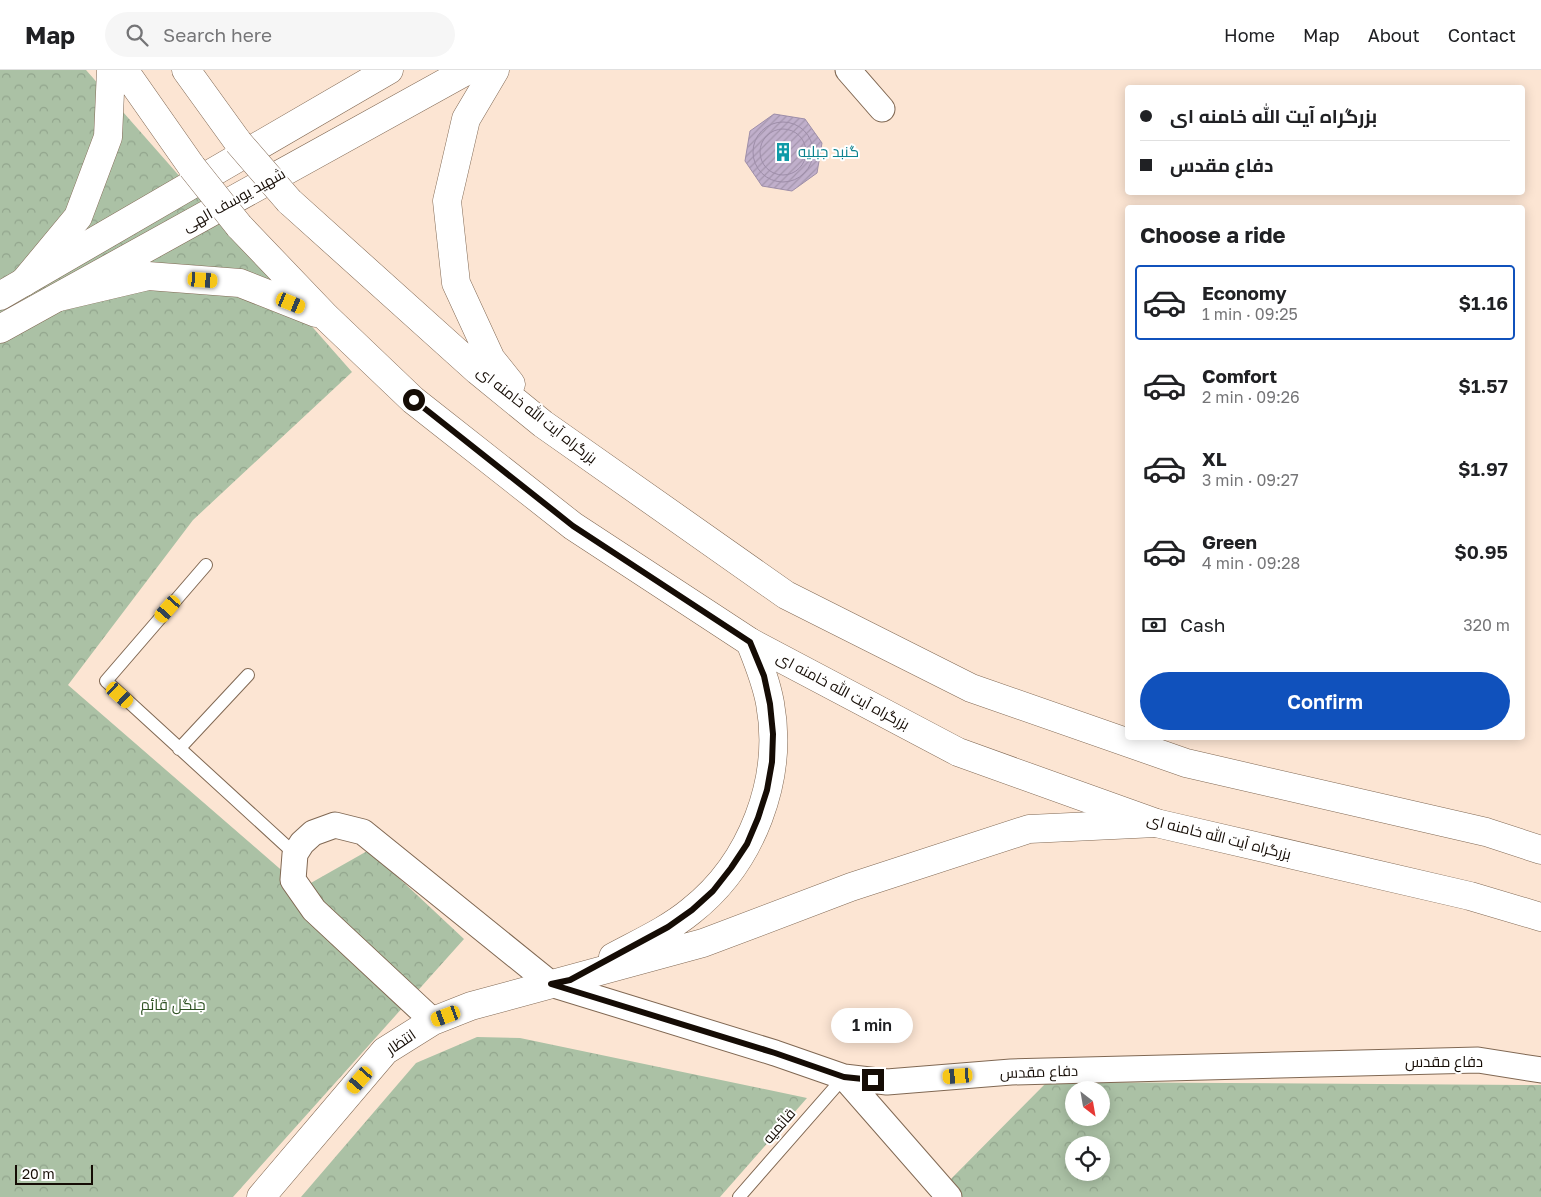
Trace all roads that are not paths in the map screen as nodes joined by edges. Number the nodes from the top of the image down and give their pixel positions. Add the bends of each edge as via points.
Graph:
1 (111, 70) edge
2 (124, 70) edge
3 (186, 70) edge
4 (389, 70) edge
5 (468, 70) edge
6 (495, 70) edge
7 (848, 70) edge
8 (882, 110) dead end
9 (24, 282) junction
10 (0, 296) edge
11 (59, 296) junction
12 (326, 316) junction
13 (0, 329) edge
14 (543, 424) junction
15 (206, 565) dead end
16 (750, 642) junction
17 (248, 675) dead end
18 (179, 749) junction
19 (1156, 823) junction
20 (1541, 850) edge
21 (295, 854) junction
22 (1541, 917) edge
23 (560, 982) junction
24 (433, 1020) junction
25 (1541, 1070) edge
26 (844, 1077) junction
27 (260, 1197) edge
28 (739, 1197) edge
29 (949, 1197) edge

1 - 9 main road via 108,137 78,217
2 - 12 main road, بزرگراه آیت الله خامنه ای, bridge via 192,167 239,226
3 - 14 main road, بزرگراه آیت الله خامنه ای, bridge via 238,142 289,201 478,371
4 - 9 main road
5 - 11 main road, شهید یوسف الهی
6 - 14 main road via 466,119 447,200 456,284 491,359
7 - 8 street
9 - 10 main road
11 - 12 main road via 148,276 240,283
11 - 13 main road, شهید یوسف الهی
12 - 16 main road, بزرگراه آیت الله خامنه ای via 414,400 573,526
14 - 20 main road, بزرگراه آیت الله خامنه ای via 786,595 971,688 1186,763 1486,832
15 - 18 lane via 106,681
16 - 19 main road, بزرگراه آیت الله خامنه ای via 958,752
16 - 23 main road via 764,676 773,734 767,790 747,844 713,891 692,910 668,927
17 - 18 lane
18 - 21 lane
19 - 22 main road, بزرگراه آیت الله خامنه ای via 1470,896
19 - 23 main road via 1029,829 851,886 703,943
21 - 23 street via 313,833 335,825 363,832
21 - 24 street via 293,880 314,910
23 - 24 main road, انتظار via 471,1006
23 - 26 street, دفاع مقدس
24 - 27 main road, انتظار via 385,1051
25 - 26 street, دفاع مقدس via 1478,1060 1011,1072 887,1082
26 - 28 lane, قائمیه
26 - 29 street

